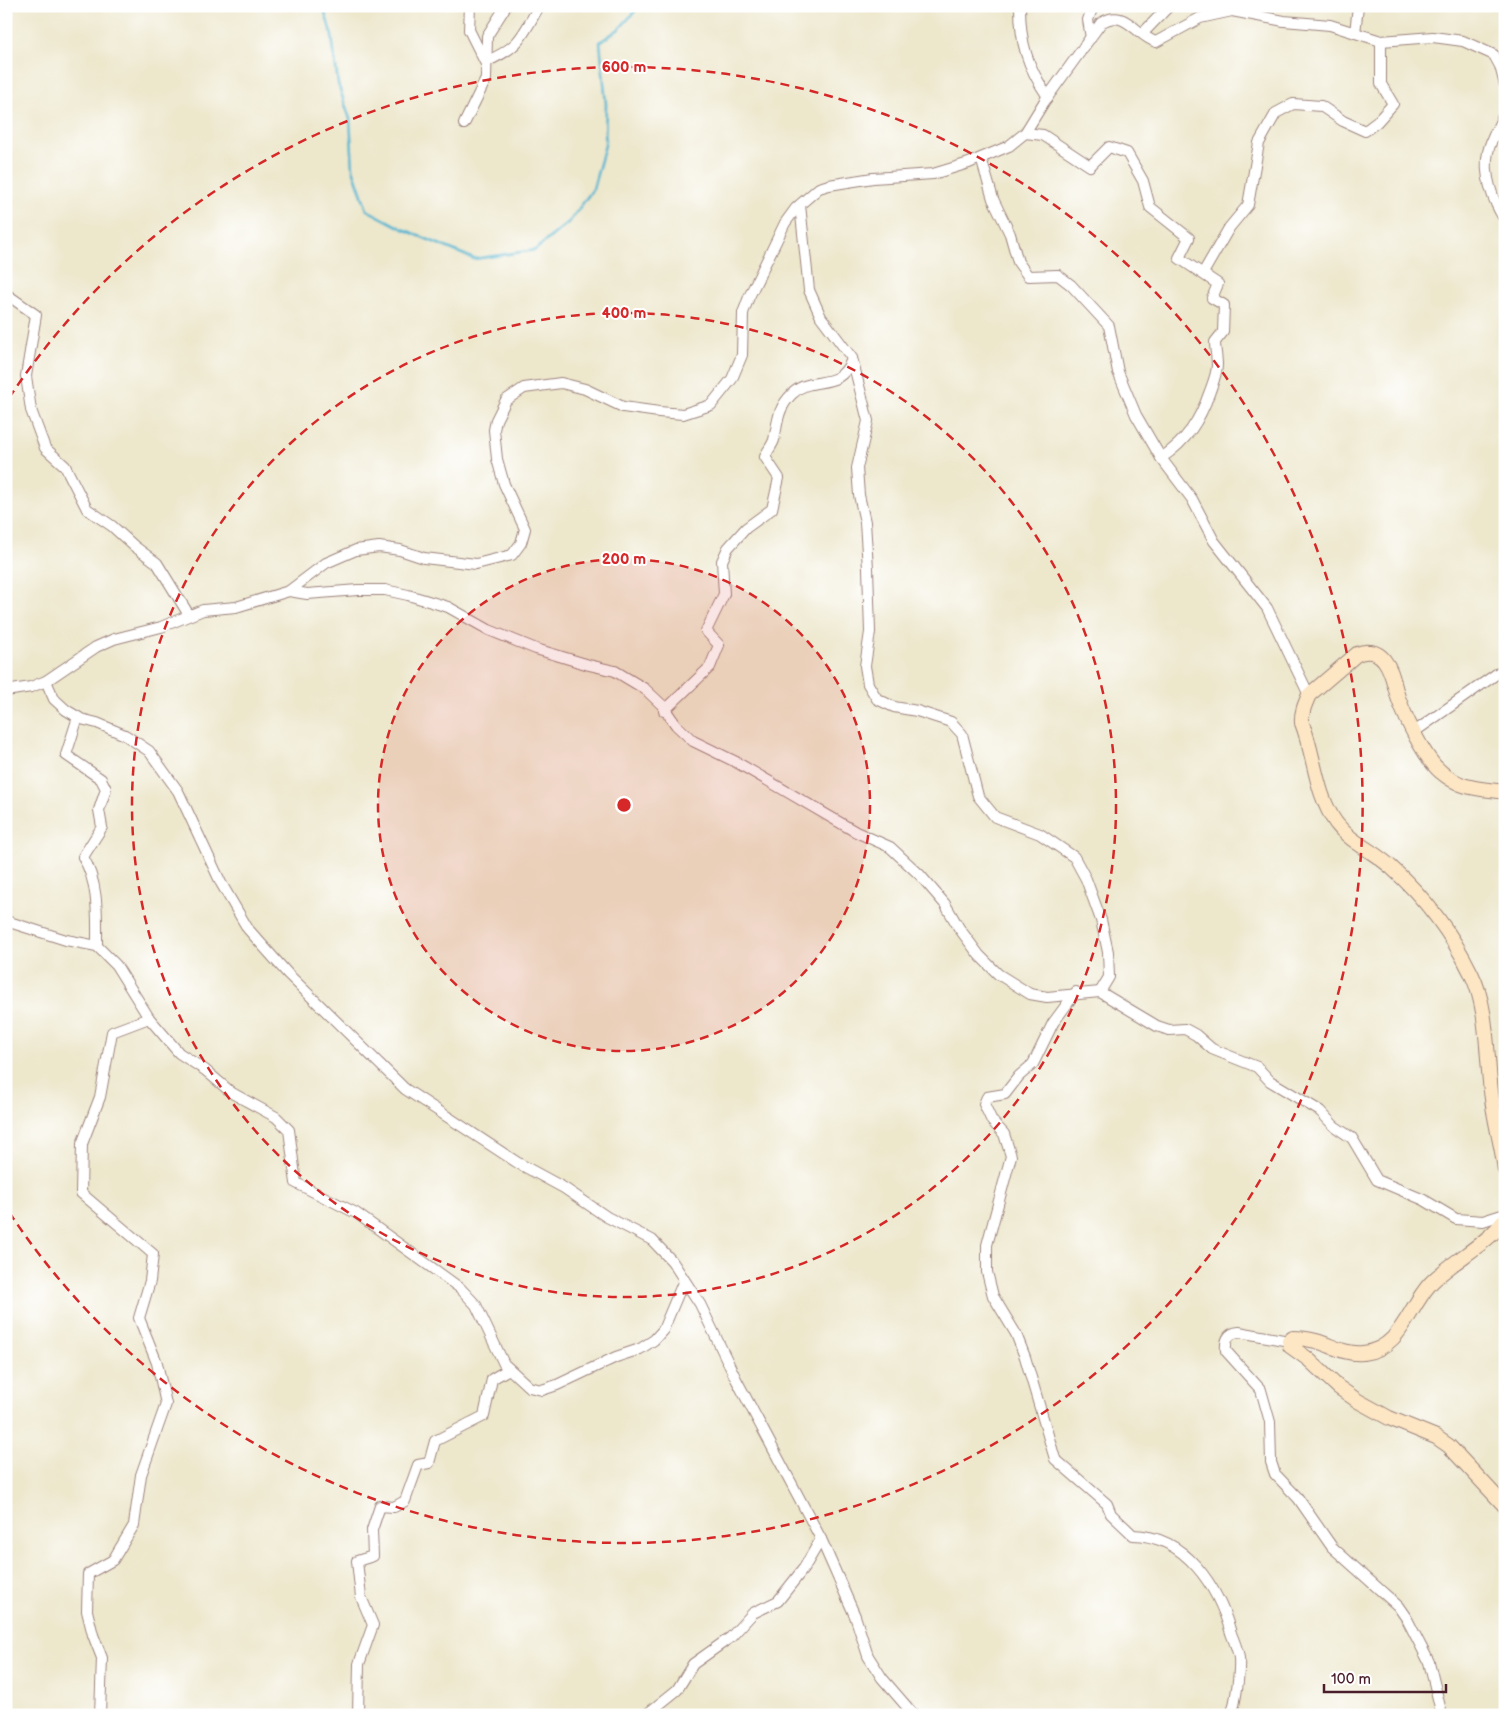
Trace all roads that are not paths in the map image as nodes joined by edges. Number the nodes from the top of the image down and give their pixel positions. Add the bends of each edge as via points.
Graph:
1 (470, 6) edge
2 (506, 6) edge
3 (540, 6) edge
4 (1020, 6) edge
5 (1093, 6) edge
6 (1170, 6) edge
7 (1358, 6) edge
8 (1143, 33) junction
9 (1355, 33) junction
10 (1091, 38) junction
11 (1381, 41) junction
12 (485, 62) junction
13 (1505, 85) edge
14 (1048, 97) junction
15 (1505, 112) edge
16 (464, 124) dead end
17 (1025, 133) junction
18 (981, 158) junction
19 (800, 205) junction
20 (1505, 220) edge
21 (1203, 273) junction
22 (6, 294) edge
23 (852, 358) junction
24 (1161, 458) junction
25 (289, 591) junction
26 (189, 615) junction
27 (1505, 668) edge
28 (46, 681) junction
29 (6, 691) edge
30 (1310, 695) junction
31 (664, 710) junction
32 (78, 717) junction
33 (1414, 732) junction
34 (1505, 792) edge
35 (6, 921) edge
36 (97, 946) junction
37 (1076, 992) junction
38 (1100, 992) junction
39 (149, 1018) junction
40 (1505, 1170) edge
41 (1505, 1214) edge
42 (1505, 1219) edge
43 (684, 1280) junction
44 (1289, 1341) junction
45 (509, 1369) junction
46 (1505, 1506) edge
47 (821, 1539) junction
48 (100, 1715) edge
49 (358, 1715) edge
50 (646, 1715) edge
51 (914, 1715) edge
52 (1231, 1715) edge
53 (1442, 1715) edge

1 - 12 street via 470,30
2 - 12 street via 487,36
3 - 12 street via 510,51
4 - 14 street via 1022,46 1037,82
5 - 10 street via 1088,20
6 - 8 street
7 - 9 street
8 - 9 street via 1156,42 1200,18 1232,11 1284,21 1330,25
8 - 10 street via 1117,18 1101,24
9 - 11 street
10 - 14 street
11 - 13 street via 1433,37 1471,44 1494,55
11 - 21 street via 1382,84 1393,104 1365,131 1321,106 1293,104 1276,112 1259,143 1248,205 1229,228
12 - 16 street via 485,80
14 - 17 street
15 - 20 street via 1486,160 1493,194
17 - 18 street via 1009,146
17 - 21 street via 1043,135 1090,166 1109,147 1127,153 1142,180 1150,207 1189,238 1179,258
18 - 19 street via 933,174 829,185 819,188
18 - 24 street via 1018,262 1028,276 1058,276 1071,285 1109,326 1118,372 1136,415
19 - 23 street via 809,290 821,317
19 - 25 street via 785,223 749,297 744,312 742,355 732,380 711,405 683,414 659,412 623,407 570,384 524,388 506,400 494,430 504,484 525,529 515,552 476,564 368,547 326,563
21 - 24 street via 1217,281 1212,298 1224,305 1224,332 1215,342 1217,366 1204,410 1193,429 1176,448
22 - 26 street via 36,315 26,376 31,410 45,448 65,466 87,509 158,563
23 - 31 street via 839,378 807,386 792,394 776,419 774,442 765,458 779,478 772,509 746,528 728,548 722,561 724,594 706,631 719,645 710,667
23 - 38 street via 868,421 857,468 868,568 870,632 865,666 868,684 877,699 951,722 962,734 978,796 995,817 1040,834 1074,858 1101,920 1108,952 1109,977
24 - 30 street via 1192,499 1214,541 1268,608
25 - 26 street via 236,607 203,610
25 - 31 street via 307,594 385,590 408,595 448,608 489,630 536,649 615,671 645,689
26 - 28 street via 161,627 104,642
27 - 33 street
28 - 29 street
28 - 32 street via 59,704
30 - 33 main road via 1357,654 1375,652 1386,663
30 - 40 main road via 1302,723 1321,793 1336,822 1352,839 1392,868 1426,903 1472,974 1479,992 1491,1098
31 - 37 street via 693,741 736,762 862,835 890,847 945,904 979,955 998,974 1030,994 1047,997
32 - 36 street via 66,755 101,779 106,789 99,810 102,827 83,856 91,870 95,888
32 - 43 street via 125,735 149,751 178,791 221,883 248,929 288,974 405,1090 518,1163 652,1240
33 - 34 main road via 1427,757 1446,776 1477,790
35 - 36 street
36 - 39 street via 116,965
37 - 38 street
37 - 52 street via 1053,1023 1033,1064 1005,1094 987,1097 984,1104 992,1121 1004,1134 1011,1156 987,1245 987,1272 993,1296 1016,1334 1025,1357 1054,1459 1107,1504 1111,1514 1133,1535 1144,1535 1168,1545 1193,1561 1210,1581 1226,1613 1239,1659
38 - 41 street via 1144,1020 1169,1030 1185,1029 1196,1034 1212,1049 1257,1067 1270,1080 1320,1111 1352,1138 1377,1180 1424,1200 1456,1219 1483,1221
39 - 45 street via 179,1053 232,1093 276,1116 289,1130 296,1183 356,1212 460,1288 476,1305
39 - 48 street via 112,1032 100,1097 82,1144 81,1193 154,1254 139,1318 157,1363 166,1404 141,1475 134,1525 113,1560 88,1574 87,1611 102,1658
42 - 44 main road via 1436,1278 1406,1323 1380,1349 1362,1354 1333,1349 1318,1341 1302,1338
43 - 45 street via 663,1330 640,1349 542,1390 529,1387
43 - 47 street via 700,1304
44 - 46 main road via 1290,1346 1351,1397 1449,1446
44 - 53 street via 1232,1333 1228,1337 1226,1351 1261,1390 1270,1422 1271,1462 1276,1474 1298,1498 1332,1547 1398,1606 1407,1619 1428,1662
45 - 49 street via 492,1379 484,1416 434,1441 429,1463 418,1465 404,1501 394,1507 380,1506 372,1530 373,1556 357,1561 361,1598 373,1625 359,1664
47 - 50 street via 804,1568 778,1601 753,1613 731,1637 693,1664 676,1690
47 - 51 street via 855,1616 868,1656

